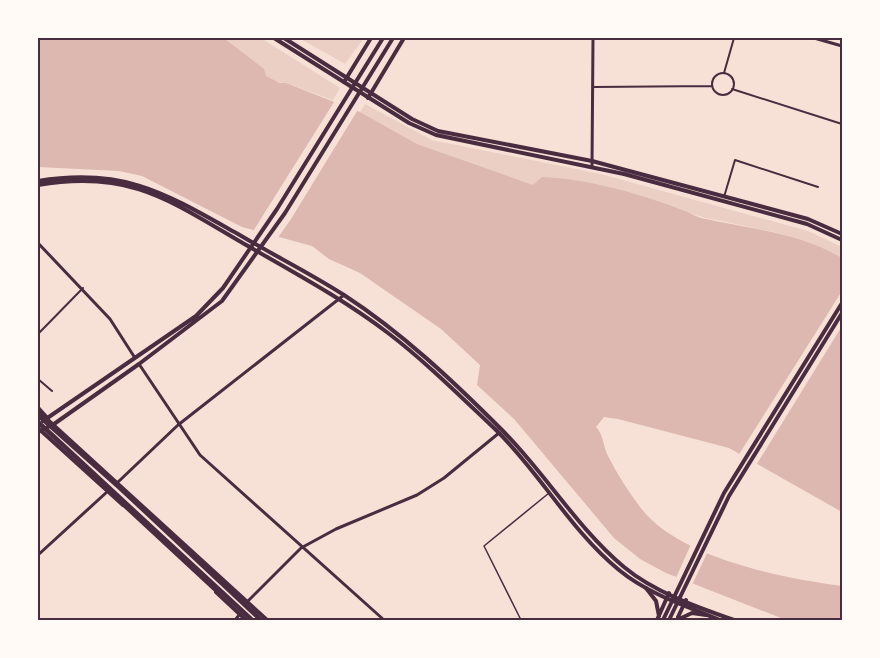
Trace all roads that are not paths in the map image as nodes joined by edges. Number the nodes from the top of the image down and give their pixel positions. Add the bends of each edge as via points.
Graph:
1 (274, 38) edge
2 (284, 38) edge
3 (371, 38) edge
4 (383, 38) edge
5 (393, 38) edge
6 (404, 38) edge
7 (593, 38) edge
8 (734, 38) edge
9 (814, 38) edge
10 (843, 46) edge
11 (724, 73) junction
12 (344, 82) junction
13 (712, 86) junction
14 (594, 87) junction
15 (732, 89) junction
16 (371, 93) junction
17 (368, 98) junction
18 (843, 124) edge
19 (592, 163) junction
20 (38, 183) edge
21 (818, 187) dead end
22 (724, 197) junction
23 (843, 234) edge
24 (843, 240) edge
25 (38, 243) edge
26 (83, 288) junction
27 (344, 295) junction
28 (340, 299) junction
29 (843, 303) edge
30 (843, 313) edge
31 (38, 334) edge
32 (135, 358) junction
33 (139, 364) junction
34 (38, 379) edge
35 (52, 391) dead end
36 (38, 409) edge
37 (38, 415) edge
38 (48, 419) junction
39 (54, 424) junction
40 (178, 425) junction
41 (38, 427) edge
42 (500, 431) junction
43 (118, 482) junction
44 (108, 491) junction
45 (550, 492) junction
46 (123, 504) junction
47 (301, 548) junction
48 (38, 555) edge
49 (646, 588) junction
50 (668, 595) junction
51 (247, 602) junction
52 (685, 603) junction
53 (239, 615) junction
54 (706, 615) junction
55 (246, 617) edge
56 (658, 618) edge
57 (235, 621) edge
58 (252, 621) edge
59 (261, 621) edge
60 (267, 621) edge
61 (384, 621) edge
62 (521, 621) edge
63 (663, 621) edge
64 (669, 621) edge
65 (677, 621) edge
66 (720, 621) edge
67 (734, 621) edge

1 - 12 main road
2 - 16 main road
3 - 12 main road
4 - 32 main road via 238,267 196,316
5 - 33 main road via 245,272 222,301
6 - 16 main road
7 - 14 street
8 - 11 street
9 - 10 street
11 - 13 street via 716,76
11 - 15 street via 732,78
12 - 17 main road
13 - 14 street
13 - 15 street via 720,94
14 - 19 street
15 - 18 street
16 - 17 main road
16 - 19 main road via 412,120 438,131
17 - 19 main road via 436,135
19 - 22 main road
19 - 24 main road via 807,224
20 - 27 main road via 82,175 145,186
20 - 28 main road via 82,179 143,189 194,214
21 - 22 street via 735,160
22 - 23 main road via 808,219
25 - 26 street
26 - 31 street
26 - 32 street via 110,319
27 - 28 street
27 - 42 main road via 431,363
28 - 40 street
28 - 42 main road via 420,359
29 - 63 main road via 724,493
30 - 64 main road via 729,496
32 - 38 main road
33 - 39 main road
33 - 40 street
34 - 35 street
36 - 38 main road
37 - 59 highway
38 - 39 main road
38 - 41 main road
39 - 41 main road
39 - 43 main road
40 - 43 street
40 - 47 street via 222,477
41 - 44 main road
41 - 55 highway
42 - 45 main road
42 - 47 street via 444,478 417,495
42 - 50 main road via 618,561
43 - 51 main road
44 - 46 main road
44 - 48 street
45 - 49 main road via 604,557
45 - 62 lane via 484,546
46 - 53 main road
46 - 55 highway
47 - 51 street
47 - 61 street
49 - 50 main road
49 - 56 main road via 656,601
50 - 52 main road
50 - 56 main road
51 - 53 street
51 - 60 main road
52 - 54 main road
52 - 65 main road
52 - 67 main road
53 - 55 main road
53 - 57 street
54 - 65 main road via 688,614
54 - 66 main road
55 - 58 highway

